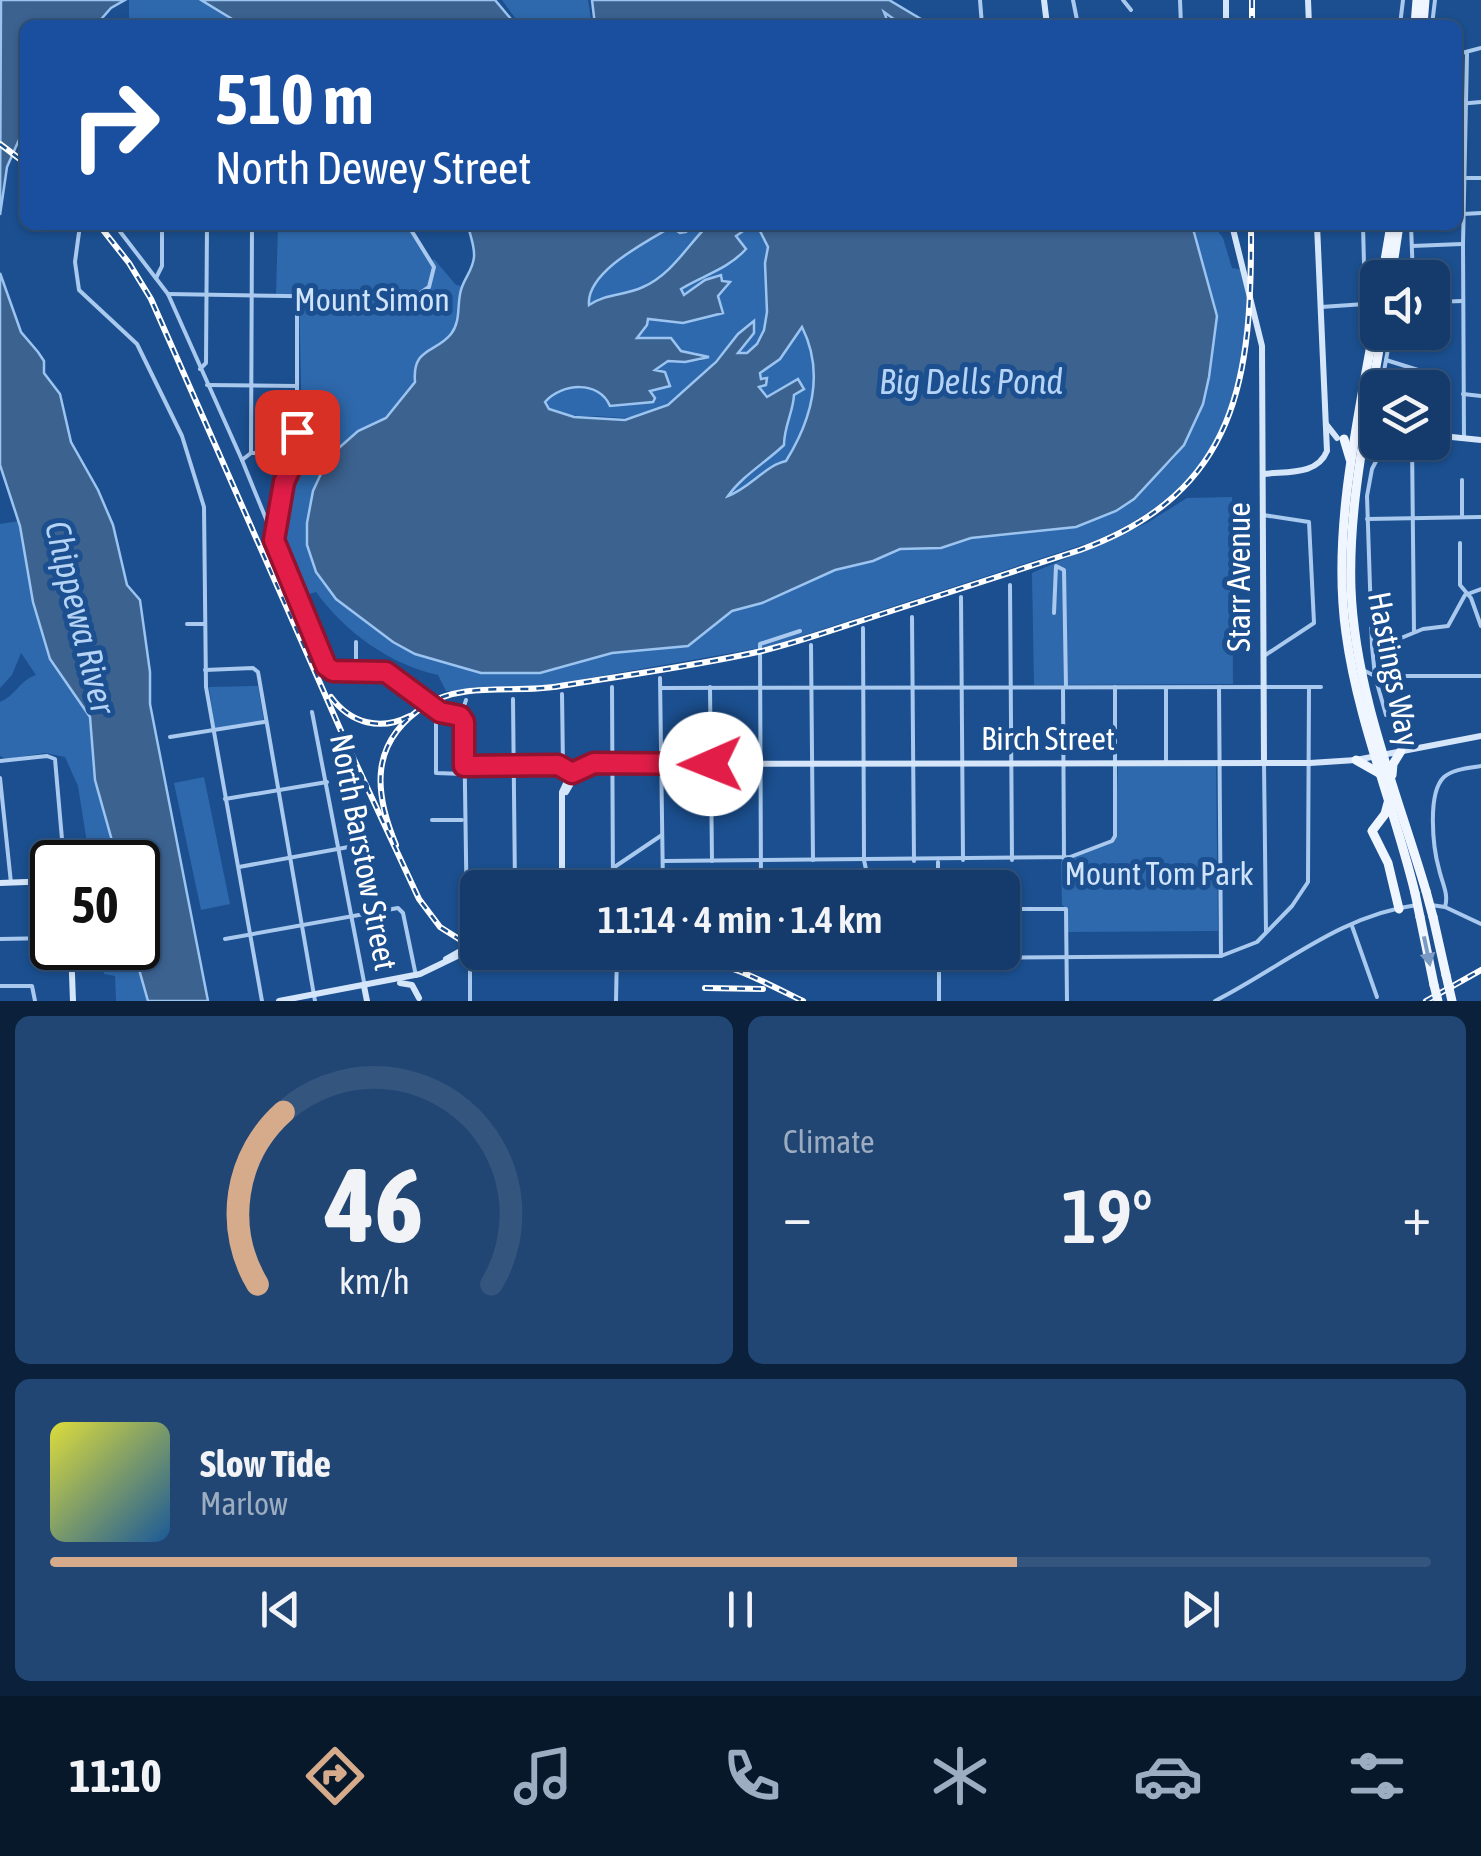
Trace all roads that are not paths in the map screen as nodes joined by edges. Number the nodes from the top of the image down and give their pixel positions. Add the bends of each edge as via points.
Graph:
1 (1122, 0) edge
2 (1130, 10) dead end
3 (1481, 48) edge
4 (1462, 54) edge
5 (1467, 54) junction
6 (1481, 102) edge
7 (1466, 103) junction
8 (1462, 104) edge
9 (1462, 112) edge
10 (1462, 163) edge
11 (1462, 190) edge
12 (1481, 213) edge
13 (1464, 214) junction
14 (79, 230) edge
15 (119, 230) edge
16 (165, 230) edge
17 (207, 230) edge
18 (252, 230) edge
19 (411, 230) edge
20 (1233, 230) edge
21 (1317, 230) edge
22 (1363, 230) edge
23 (1390, 230) edge
24 (1399, 230) edge
25 (1411, 230) edge
26 (1462, 244) junction
27 (1412, 246) junction
28 (1385, 260) edge
29 (1394, 260) edge
30 (1412, 260) edge
31 (156, 278) junction
32 (168, 294) junction
33 (206, 295) junction
34 (251, 296) junction
35 (297, 297) junction
36 (1450, 301) edge
37 (1463, 301) junction
38 (1320, 307) junction
39 (1387, 350) edge
40 (1386, 360) junction
41 (200, 369) junction
42 (1385, 370) edge
43 (1418, 370) dead end
44 (251, 384) junction
45 (207, 385) junction
46 (297, 386) junction
47 (1463, 394) junction
48 (1481, 396) edge
49 (1326, 424) junction
50 (1326, 437) junction
51 (1450, 437) edge
52 (1340, 438) junction
53 (1464, 438) junction
54 (1360, 440) junction
55 (1481, 440) edge
56 (298, 452) junction
57 (251, 453) junction
58 (242, 460) junction
59 (1377, 460) edge
60 (1412, 460) edge
61 (1263, 474) junction
62 (1462, 480) dead end
63 (1348, 490) junction
64 (1264, 515) junction
65 (1481, 516) edge
66 (1462, 517) junction
67 (1413, 518) junction
68 (1367, 519) junction
69 (274, 540) junction
70 (1460, 543) dead end
71 (1010, 585) dead end
72 (1481, 589) edge
73 (1467, 593) junction
74 (962, 596) dead end
75 (1054, 613) dead end
76 (912, 617) dead end
77 (187, 624) dead end
78 (205, 624) junction
79 (1481, 626) edge
80 (863, 628) dead end
81 (800, 631) dead end
82 (1414, 632) junction
83 (356, 642) dead end
84 (811, 645) dead end
85 (1372, 646) junction
86 (1264, 656) junction
87 (206, 670) junction
88 (1362, 670) junction
89 (356, 672) junction
90 (1375, 676) junction
91 (1481, 676) edge
92 (660, 678) dead end
93 (1366, 686) junction
94 (760, 687) junction
95 (812, 687) junction
96 (863, 687) junction
97 (912, 687) junction
98 (962, 687) junction
99 (1011, 687) junction
100 (1064, 687) junction
101 (1115, 687) junction
102 (1166, 687) junction
103 (1218, 687) junction
104 (1264, 687) junction
105 (1309, 687) junction
106 (1321, 687) dead end
107 (612, 688) dead end
108 (661, 688) junction
109 (710, 688) junction
110 (562, 694) dead end
111 (513, 699) dead end
112 (466, 700) dead end
113 (438, 710) junction
114 (312, 712) dead end
115 (1386, 715) dead end
116 (460, 716) junction
117 (264, 722) junction
118 (214, 730) junction
119 (1369, 734) junction
120 (1481, 736) edge
121 (170, 737) dead end
122 (1381, 739) junction
123 (1264, 744) junction
124 (1402, 751) junction
125 (1380, 755) junction
126 (1358, 759) junction
127 (0, 761) edge
128 (1247, 762) junction
129 (812, 763) junction
130 (1010, 763) junction
131 (1063, 763) junction
132 (1115, 763) junction
133 (1166, 763) junction
134 (1218, 763) junction
135 (1264, 763) junction
136 (1310, 763) junction
137 (612, 764) junction
138 (711, 764) junction
139 (761, 764) junction
140 (864, 764) junction
141 (913, 764) junction
142 (962, 764) junction
143 (662, 765) junction
144 (464, 766) junction
145 (514, 766) junction
146 (563, 766) junction
147 (1481, 766) edge
148 (464, 774) junction
149 (574, 774) junction
150 (1381, 774) junction
151 (0, 778) edge
152 (1392, 778) junction
153 (327, 782) junction
154 (276, 790) junction
155 (1388, 798) junction
156 (225, 800) junction
157 (432, 820) dead end
158 (464, 820) junction
159 (1378, 822) junction
160 (2, 824) edge
161 (1398, 831) junction
162 (662, 835) junction
163 (63, 840) edge
164 (365, 844) dead end
165 (340, 849) junction
166 (289, 858) junction
167 (1064, 858) junction
168 (712, 860) junction
169 (761, 860) junction
170 (813, 860) junction
171 (864, 860) junction
172 (914, 860) junction
173 (938, 860) junction
174 (963, 860) junction
175 (1012, 860) junction
176 (662, 862) junction
177 (238, 867) junction
178 (613, 868) joint
179 (465, 870) edge
180 (515, 870) edge
181 (564, 870) edge
182 (662, 870) edge
183 (761, 870) edge
184 (866, 870) edge
185 (938, 870) edge
186 (11, 882) junction
187 (30, 882) edge
188 (0, 883) edge
189 (1421, 892) junction
190 (1445, 907) junction
191 (1020, 909) edge
192 (1399, 909) junction
193 (352, 916) junction
194 (1351, 924) junction
195 (1481, 924) edge
196 (301, 925) junction
197 (1266, 932) junction
198 (250, 934) junction
199 (30, 938) edge
200 (0, 939) edge
201 (225, 939) dead end
202 (460, 953) edge
203 (1221, 956) junction
204 (1020, 957) edge
205 (1066, 957) junction
206 (72, 970) edge
207 (470, 970) edge
208 (617, 970) edge
209 (939, 970) edge
210 (420, 974) junction
211 (384, 982) junction
212 (0, 986) edge
213 (364, 986) junction
214 (1377, 997) dead end
215 (315, 998) edge
216 (420, 1000) edge
217 (35, 1001) edge
218 (73, 1001) edge
219 (262, 1001) edge
220 (279, 1001) edge
221 (367, 1001) edge
222 (470, 1001) edge
223 (616, 1001) edge
224 (939, 1001) edge
225 (1067, 1001) edge
226 (1216, 1001) edge
227 (1438, 1001) edge
228 (1452, 1001) edge

1 - 2 street
3 - 5 street
4 - 5 street
5 - 7 street
6 - 7 street
7 - 8 street
7 - 9 street
7 - 10 street
11 - 13 street
12 - 13 street
13 - 26 street
14 - 78 street via 79,290 137,344 182,436 204,507
15 - 31 street
16 - 31 street
17 - 33 street
18 - 34 street
19 - 35 street via 434,268 420,296
20 - 61 main road, Starr Avenue via 1261,334
21 - 38 main road
22 - 38 street via 1366,299 1360,306
23 - 28 main road
24 - 29 main road
25 - 27 street
26 - 27 street
26 - 37 street
27 - 30 street
31 - 32 street
32 - 33 street
32 - 41 street
33 - 34 street
33 - 41 street via 206,363
34 - 35 street
34 - 44 street
35 - 46 street
36 - 37 street
37 - 47 street
38 - 49 main road
39 - 40 street
40 - 42 street
40 - 43 street
41 - 45 street
44 - 45 street
44 - 46 street
44 - 57 street
45 - 58 street
46 - 56 street
47 - 48 street
47 - 53 street
49 - 50 main road
49 - 52 main road
50 - 52 main road
50 - 61 main road via 1321,456 1305,469
51 - 53 main road
52 - 54 main road
52 - 63 main road via 1350,454
53 - 55 main road
54 - 63 main road, Hastings Way
54 - 88 main road, Hastings Way via 1351,560
56 - 57 street
56 - 69 street via 284,482
57 - 58 street
58 - 69 street
59 - 68 street via 1368,480
60 - 67 street
61 - 64 main road, Starr Avenue
62 - 66 street
63 - 119 main road, Hastings Way via 1344,620
64 - 86 main road, Starr Avenue
64 - 86 street via 1309,522 1314,626
65 - 66 street
66 - 67 street
67 - 68 street
67 - 82 street
68 - 85 street
69 - 89 street via 326,666
70 - 73 street via 1460,585
71 - 99 street
72 - 73 street
73 - 79 street
73 - 82 street via 1448,626
74 - 98 street
75 - 100 street via 1056,566 1064,570
76 - 97 street
77 - 78 street
78 - 87 street
80 - 96 street
81 - 94 street via 760,644
82 - 85 street
83 - 89 street
84 - 95 street
85 - 90 street
86 - 104 main road, Starr Avenue
87 - 117 street via 256,669
87 - 118 street
88 - 90 street
88 - 93 main road, Hastings Way
89 - 113 street, bridge via 386,672
90 - 91 street
90 - 93 street
90 - 115 street
92 - 108 street
93 - 122 main road, Hastings Way
94 - 95 street
94 - 109 street
94 - 139 street
95 - 96 street
95 - 129 street
96 - 97 street
96 - 140 street
97 - 98 street
97 - 141 street
98 - 99 street
98 - 142 street
99 - 100 street
99 - 130 street
100 - 101 street
100 - 131 street
101 - 102 street
101 - 132 street
102 - 103 street
102 - 133 street
103 - 104 street
103 - 134 street
104 - 105 street
104 - 123 main road, Starr Avenue
105 - 106 street
105 - 136 street
107 - 137 street
108 - 109 street
108 - 143 street
109 - 138 street
110 - 146 street
111 - 145 street
112 - 116 street
113 - 116 street
113 - 148 street via 436,773
114 - 153 street, North Barstow Street
116 - 144 street
117 - 118 street
117 - 154 street
118 - 121 street
118 - 156 street
119 - 125 main road, Hastings Way
119 - 126 main road
120 - 124 main road, Birch Street
122 - 124 main road
122 - 125 main road, Hastings Way
123 - 128 main road
123 - 135 main road, Starr Avenue
124 - 125 main road, Birch Street
124 - 152 main road
125 - 126 main road, Birch Street
125 - 150 main road, Hastings Way
125 - 152 main road, Hastings Way
126 - 136 main road, Birch Street
126 - 150 main road
127 - 163 street via 53,758
128 - 134 main road, Birch Street
128 - 135 main road, Birch Street
129 - 139 main road, Birch Street
129 - 140 main road, Birch Street
129 - 170 street
130 - 131 main road, Birch Street
130 - 142 main road, Birch Street
130 - 175 street
131 - 132 main road, Birch Street
131 - 167 street
132 - 133 main road, Birch Street
132 - 167 street via 1112,840
133 - 134 main road, Birch Street
134 - 203 street
135 - 136 main road, Birch Street
135 - 197 street, Starr Avenue
136 - 197 street via 1310,876
137 - 143 main road, Birch Street
137 - 149 main road, Birch Street
137 - 178 street
138 - 139 main road, Birch Street
138 - 143 main road, Birch Street
138 - 168 street
139 - 169 street
140 - 141 main road, Birch Street
140 - 171 street
141 - 142 main road, Birch Street
141 - 172 street
142 - 174 street
143 - 162 street
144 - 145 street
144 - 148 street
145 - 146 street
145 - 180 street
146 - 149 street
147 - 190 street via 1445,776 1437,789 1433,843
148 - 158 street
149 - 181 main road via 563,805
150 - 155 main road, Hastings Way
151 - 160 street
152 - 189 main road, Hastings Way
153 - 154 street
153 - 165 street, North Barstow Street
154 - 156 street
154 - 166 street
155 - 159 main road
155 - 161 main road, Hastings Way
156 - 177 street
157 - 158 street
158 - 179 street
159 - 161 main road
159 - 192 main road via 1373,837 1388,863
160 - 186 street
161 - 189 main road, Hastings Way
162 - 176 street
162 - 178 street
164 - 165 street
165 - 166 street
165 - 193 street, North Barstow Street
166 - 177 street
166 - 196 street
167 - 175 street
168 - 169 street
168 - 176 street
169 - 170 street
169 - 183 street
170 - 171 street
171 - 172 street
171 - 184 street
172 - 173 street
173 - 174 street
173 - 185 street
174 - 175 street
176 - 182 street
177 - 198 street
186 - 187 main road
186 - 188 main road
189 -> 227 main road, Hastings Way, bridge
189 - 228 main road, Hastings Way, bridge
190 - 192 street
190 - 195 street
191 - 205 street via 1066,909
192 - 194 street
193 - 196 street
193 - 210 street via 402,910
193 - 213 street, North Barstow Street
194 - 214 street
194 - 226 street
196 - 198 street
196 - 215 street
197 - 203 street
198 - 201 street
198 - 219 street
199 - 200 street
202 - 210 main road
203 - 205 street
204 - 205 street
205 - 225 street
206 - 218 main road
207 - 222 street
208 - 223 street
209 - 224 street
210 - 211 main road
210 - 216 main road
211 - 213 main road
211 - 216 main road via 409,983
212 - 217 street via 34,987
213 - 215 main road
213 - 221 main road, North Barstow Street
215 - 220 main road

